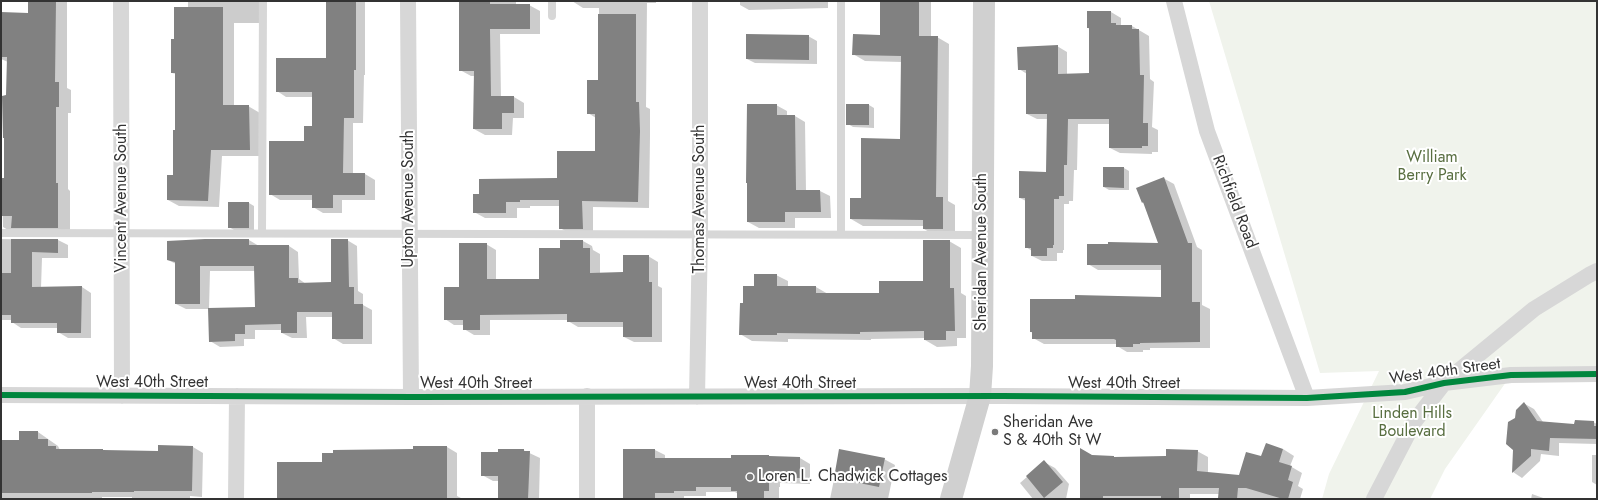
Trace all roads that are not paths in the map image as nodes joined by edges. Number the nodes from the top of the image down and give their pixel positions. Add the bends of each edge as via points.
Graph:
1 (121, 1) edge
2 (263, 1) edge
3 (408, 1) edge
4 (552, 1) edge
5 (700, 1) edge
6 (841, 1) edge
7 (984, 1) edge
8 (1174, 1) edge
9 (552, 16) dead end
10 (122, 232) junction
11 (262, 232) junction
12 (1, 233) edge
13 (700, 233) junction
14 (410, 234) junction
15 (841, 234) junction
16 (982, 234) junction
17 (1597, 271) edge
18 (1597, 374) edge
19 (1444, 383) junction
20 (1, 395) edge
21 (122, 396) junction
22 (237, 396) junction
23 (587, 396) junction
24 (980, 396) junction
25 (411, 397) junction
26 (697, 397) junction
27 (1307, 398) junction
28 (236, 499) edge
29 (587, 499) edge
30 (951, 499) edge
31 (1374, 499) edge

1 - 10 street, Vincent Avenue South
2 - 11 lane
3 - 14 street, Upton Avenue South
4 - 9 lane
5 - 13 street, Thomas Avenue South
6 - 15 lane
7 - 16 street, Sheridan Avenue South
8 - 27 street, Richfield Road via 1207,131
10 - 11 lane
10 - 12 lane
10 - 21 street, Vincent Avenue South
11 - 14 lane
13 - 14 lane
13 - 15 lane
13 - 26 street, Thomas Avenue South
14 - 25 street, Upton Avenue South
15 - 16 lane
16 - 24 street, Sheridan Avenue South
17 - 19 street via 1534,309
18 - 19 street, West 40th Street via 1511,375
19 - 27 street, West 40th Street via 1405,392
19 - 31 street via 1414,422
20 - 21 street, West 40th Street
21 - 22 street, West 40th Street
22 - 25 street, West 40th Street
22 - 28 street
23 - 25 street, West 40th Street
23 - 26 street, West 40th Street
23 - 29 street
24 - 26 street, West 40th Street
24 - 27 street, West 40th Street
24 - 30 street, Sheridan Avenue South

